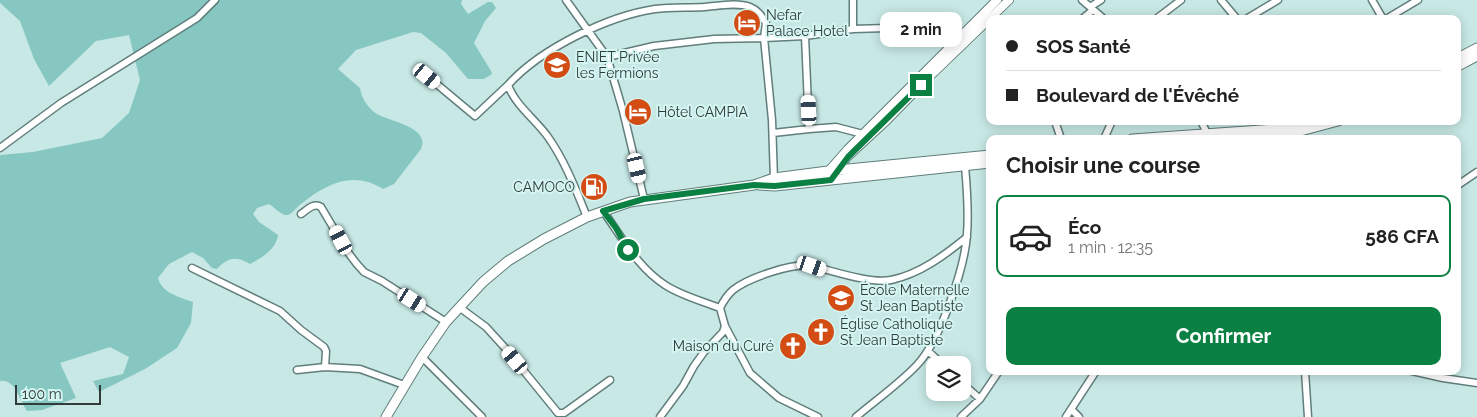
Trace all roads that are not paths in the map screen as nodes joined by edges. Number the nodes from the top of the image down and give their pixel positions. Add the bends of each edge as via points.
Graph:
1 (215, 0) edge
2 (566, 0) edge
3 (854, 0) edge
4 (997, 0) edge
5 (1009, 0) edge
6 (1082, 0) edge
7 (1101, 0) edge
8 (1181, 0) edge
9 (1221, 0) edge
10 (1278, 0) edge
11 (1372, 0) edge
12 (1418, 0) edge
13 (1092, 8) junction
14 (998, 15) edge
15 (1086, 15) edge
16 (1100, 15) edge
17 (1161, 15) edge
18 (1234, 15) edge
19 (1253, 15) edge
20 (1381, 15) edge
21 (1391, 15) edge
22 (986, 25) edge
23 (922, 27) dead end
24 (852, 29) junction
25 (588, 31) junction
26 (805, 36) junction
27 (764, 38) junction
28 (1477, 48) edge
29 (1461, 56) edge
30 (1477, 56) edge
31 (607, 58) junction
32 (1461, 64) edge
33 (927, 73) junction
34 (427, 76) dead end
35 (508, 85) junction
36 (1203, 125) edge
37 (1312, 125) edge
38 (809, 129) junction
39 (773, 133) junction
40 (1207, 133) junction
41 (863, 134) junction
42 (1186, 135) edge
43 (1280, 135) edge
44 (0, 148) edge
45 (986, 156) edge
46 (964, 162) junction
47 (986, 163) edge
48 (1477, 172) edge
49 (829, 176) junction
50 (774, 182) junction
51 (1461, 183) edge
52 (644, 199) junction
53 (603, 211) junction
54 (301, 214) dead end
55 (587, 217) junction
56 (967, 236) junction
57 (192, 268) dead end
58 (459, 306) junction
59 (720, 308) junction
60 (446, 322) junction
61 (725, 326) junction
62 (928, 351) junction
63 (933, 356) edge
64 (422, 357) junction
65 (325, 367) junction
66 (297, 370) dead end
67 (996, 375) edge
68 (1094, 375) edge
69 (1305, 375) edge
70 (1430, 375) edge
71 (610, 380) dead end
72 (1477, 383) edge
73 (404, 385) junction
74 (971, 391) edge
75 (980, 399) junction
76 (1072, 410) junction
77 (559, 415) edge
78 (386, 417) edge
79 (482, 417) edge
80 (660, 417) edge
81 (818, 417) edge
82 (856, 417) edge
83 (961, 417) edge
84 (1066, 417) edge
85 (1079, 417) edge
86 (1308, 417) edge

1 - 44 street via 197,18 61,103
2 - 25 street
3 - 24 street
4 - 33 main road
5 - 14 main road
6 - 13 street
7 - 13 street
8 - 17 street
9 - 18 street
10 - 19 street
11 - 20 street
12 - 21 street
13 - 15 street
13 - 16 street
22 - 33 main road
23 - 24 street
24 - 26 street
25 - 27 street via 607,22 656,9 732,5 750,7 758,12 766,23
25 - 31 street
25 - 35 street via 541,57
26 - 27 street
26 - 38 street
27 - 31 street via 714,39 654,46
27 - 39 street
28 - 29 highway
30 - 32 highway
31 - 52 street
33 - 41 main road
33 - 49 main road via 887,120
34 - 35 street via 475,116
35 - 55 street via 549,138
36 - 40 street
37 - 40 highway
37 - 43 highway
38 - 39 street
38 - 41 street via 836,127
39 - 50 street
40 - 42 highway
41 - 49 main road
45 - 46 highway
46 - 47 highway
46 - 49 highway
46 - 56 street
48 - 51 street
49 - 50 highway
50 - 52 highway
52 - 53 highway
53 - 55 highway
53 - 59 street via 628,250 664,285
54 - 60 street via 314,205 321,207 347,251 364,272
55 - 58 highway via 508,261
56 - 59 street via 939,258 907,276 889,281 812,266 795,266 748,280 733,290
56 - 62 street via 952,295
57 - 65 street via 280,311 324,347
58 - 60 highway
58 - 77 street via 486,327
59 - 61 street
60 - 64 highway
61 - 80 street
61 - 81 street via 750,373 779,398
62 - 63 street
62 - 82 street via 917,365
64 - 73 highway
64 - 79 street
65 - 66 street
65 - 73 street via 360,369
67 - 75 street
68 - 76 street
69 - 86 street
70 - 72 street
71 - 77 street
73 - 78 highway
74 - 75 street
75 - 83 street
76 - 84 street
76 - 85 street

